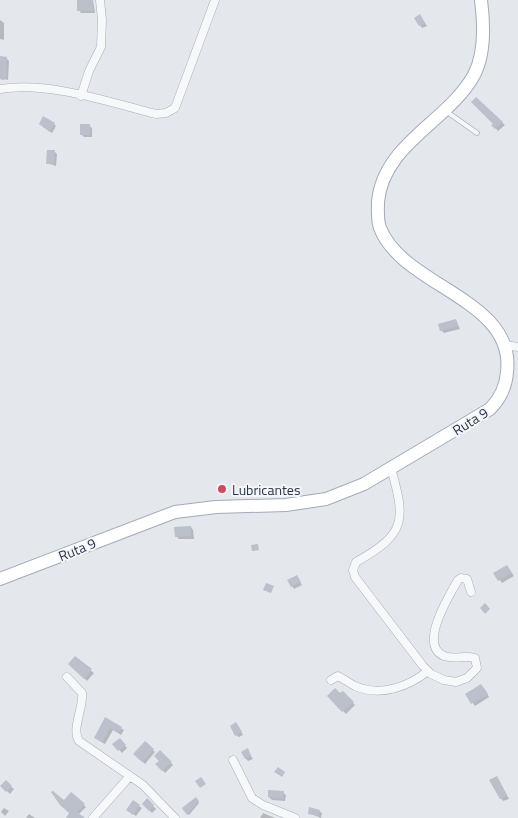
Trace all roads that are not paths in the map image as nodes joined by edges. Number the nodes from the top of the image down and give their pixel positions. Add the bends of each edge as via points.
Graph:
1 (100, 0) edge
2 (215, 0) edge
3 (481, 0) edge
4 (0, 89) edge
5 (81, 96) junction
6 (445, 111) junction
7 (477, 132) dead end
8 (512, 346) edge
9 (391, 468) junction
10 (0, 579) edge
11 (471, 592) dead end
12 (428, 671) junction
13 (67, 677) dead end
14 (331, 680) dead end
15 (233, 760) dead end
16 (130, 776) junction
17 (93, 818) edge
18 (175, 818) edge
19 (295, 818) edge

1 - 5 street via 101,47
2 - 5 street via 175,108 156,114
3 - 6 main road, Ruta 9 via 482,50 475,74
4 - 5 street via 22,87
6 - 7 lane
6 - 8 main road, Ruta 9 via 395,158 385,172 379,188 379,227 409,264 493,325
8 - 9 main road, Ruta 9 via 507,377 490,409
9 - 10 main road, Ruta 9 via 364,484 326,499 286,505 175,512
9 - 12 street via 400,504 397,526 380,550 356,562 353,570 355,577
11 - 12 street via 467,579 458,580 432,640 436,651 442,655 475,658 477,668 467,678 456,682 444,680
12 - 14 street via 399,687 380,691 356,686 338,676
13 - 16 street via 82,693 76,737
15 - 19 street via 252,798
16 - 17 street
16 - 18 street

